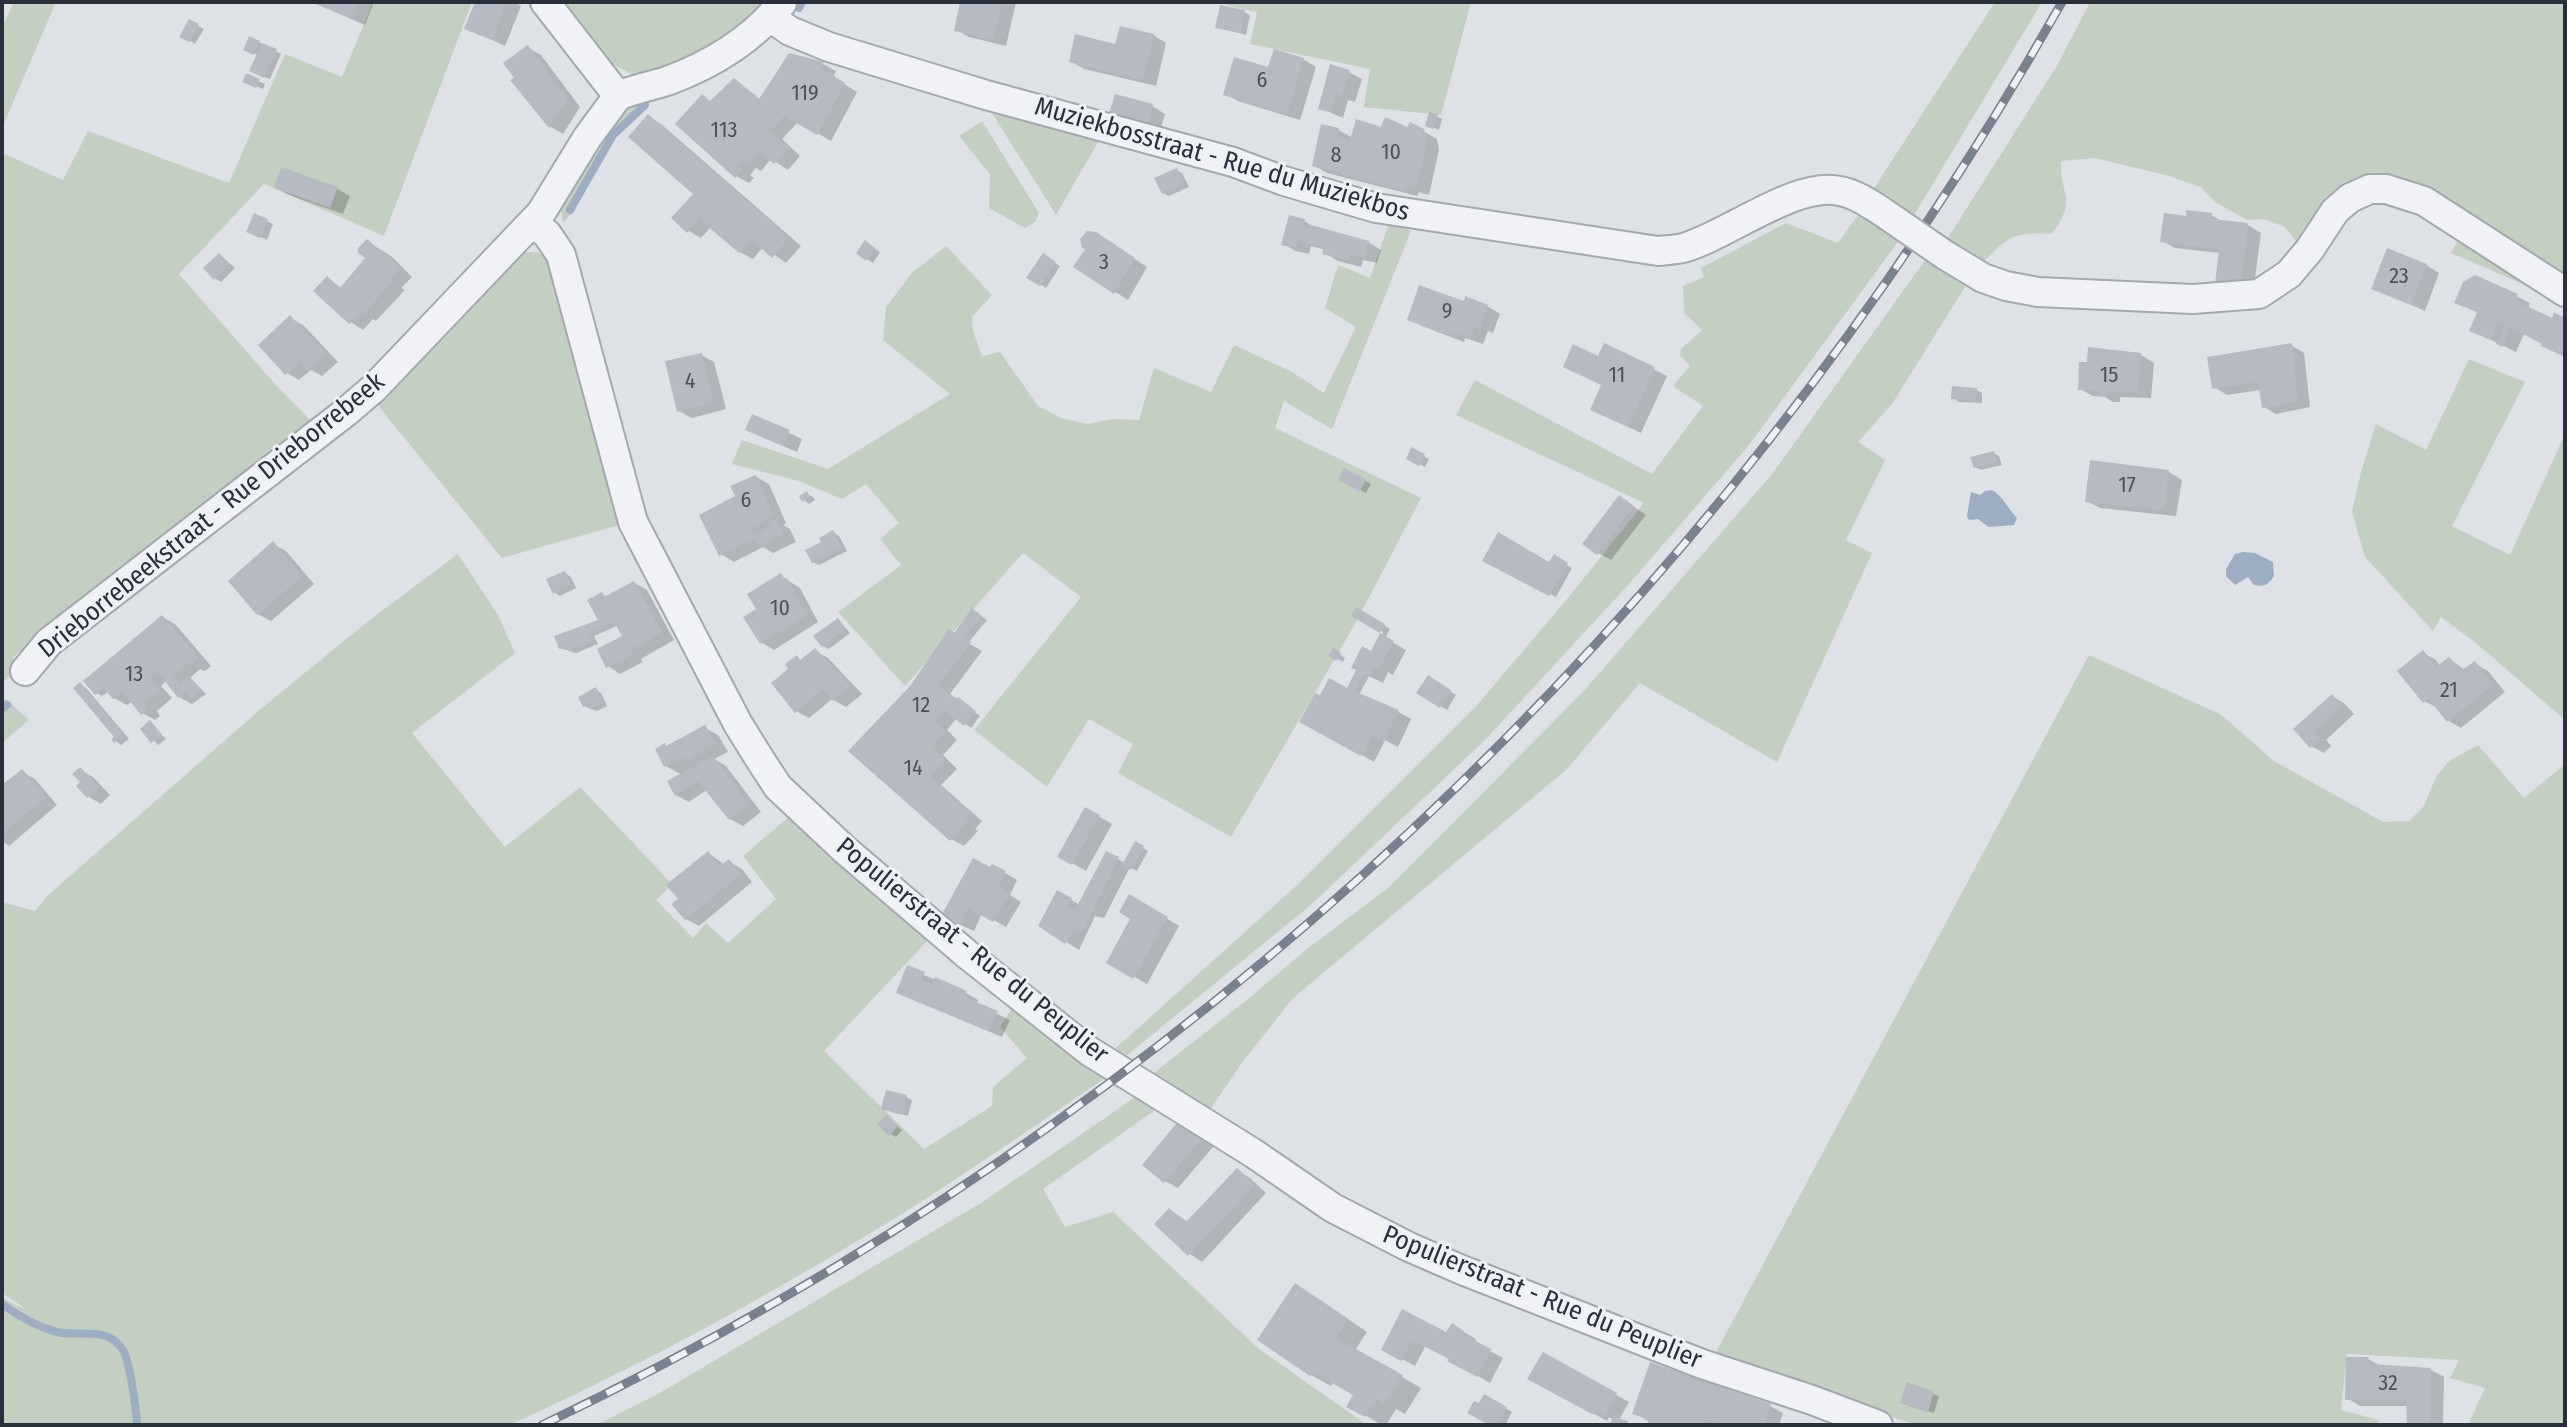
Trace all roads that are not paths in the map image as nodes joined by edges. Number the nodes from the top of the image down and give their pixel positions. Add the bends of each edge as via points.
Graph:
1 (545, 2) edge
2 (776, 10) edge
3 (618, 96) junction
4 (532, 223) junction
5 (2565, 292) edge
6 (25, 671) dead end
7 (1878, 1425) edge

1 - 3 street
2 - 3 street via 718,58
2 - 5 street, Muziekbosstraat - Rue du Muziekbos, bridge via 790,31 829,47 1376,208 1658,251 1704,241 1790,199 1836,190 1856,196 1983,278 2006,286 2193,299 2259,294 2289,274 2350,198 2386,189 2424,201
3 - 4 street
4 - 6 street, Drieborrebeekstraat - Rue Drieborrebeek via 374,388 49,642
4 - 7 street, Populierstraat - Rue du Peuplier via 547,234 565,266 633,522 761,761 778,787 844,849 1089,1051 1333,1208 1462,1270 1702,1364

